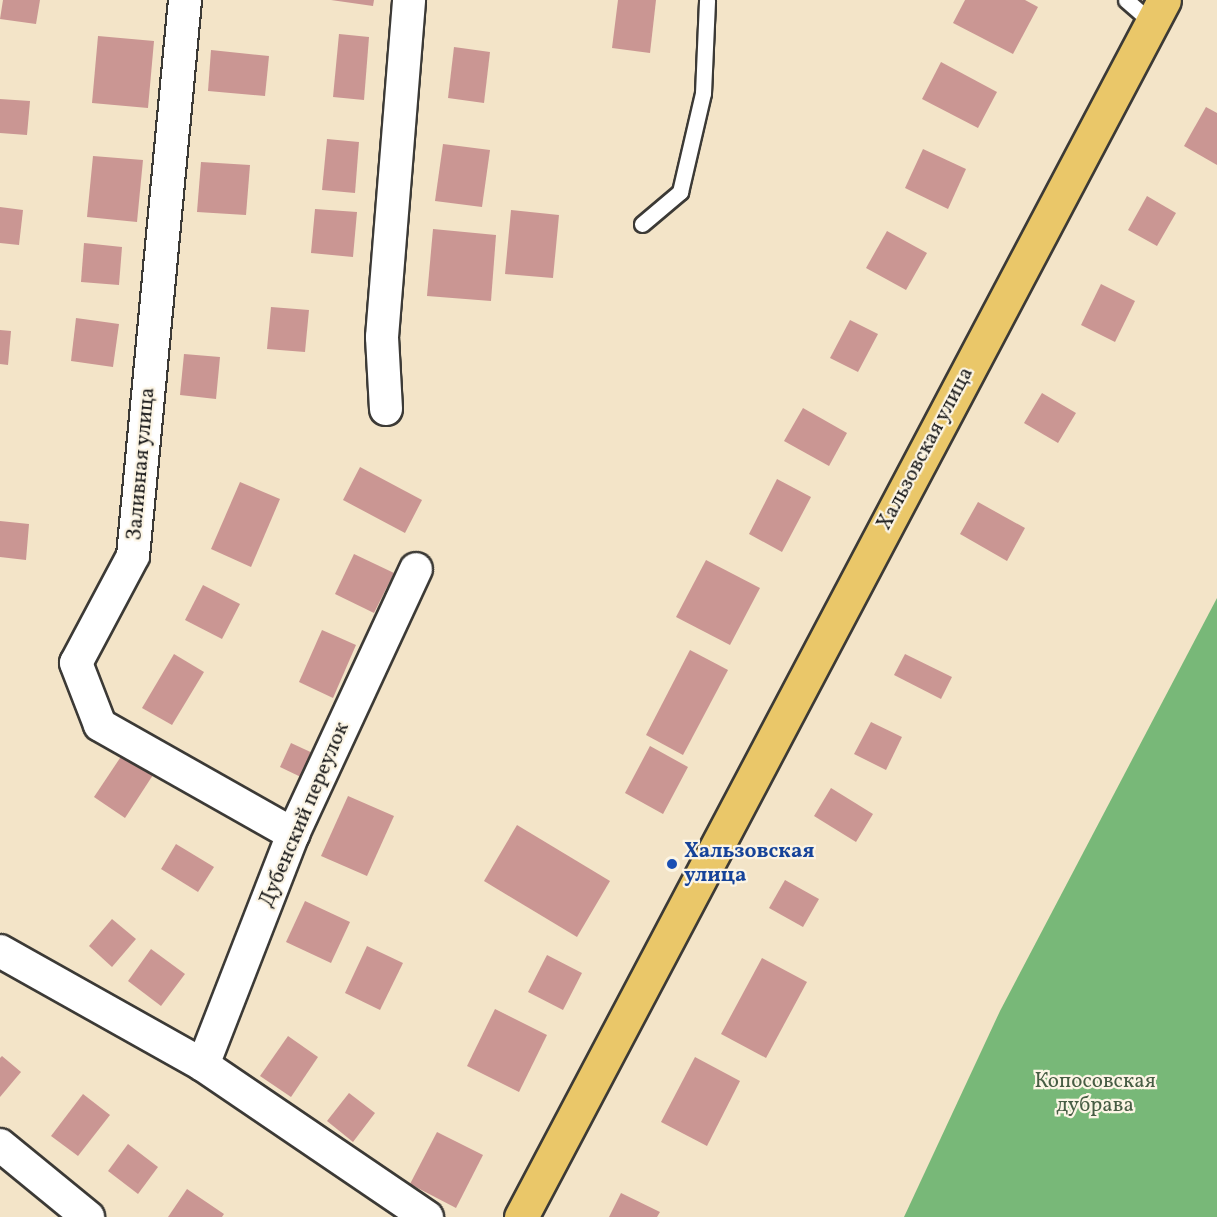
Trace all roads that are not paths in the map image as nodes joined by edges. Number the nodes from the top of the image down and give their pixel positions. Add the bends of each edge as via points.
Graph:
1 (185, 0) edge
2 (409, 0) edge
3 (707, 0) edge
4 (1126, 0) edge
5 (1158, 11) edge
6 (642, 224) dead end
7 (386, 409) dead end
8 (416, 569) dead end
9 (292, 834) junction
10 (0, 951) edge
11 (204, 1065) junction
12 (0, 1145) edge
13 (88, 1217) edge
14 (427, 1217) edge
15 (521, 1217) edge

1 - 9 street, Заливная улица via 133,556 76,663 100,725
2 - 7 street via 382,337
3 - 6 lane via 703,93 680,192
4 - 5 lane
5 - 15 main road, Хальзовская улица
8 - 9 street, Дубенский переулок
9 - 11 street, Дубенский переулок
10 - 11 street
11 - 14 street
12 - 13 street

